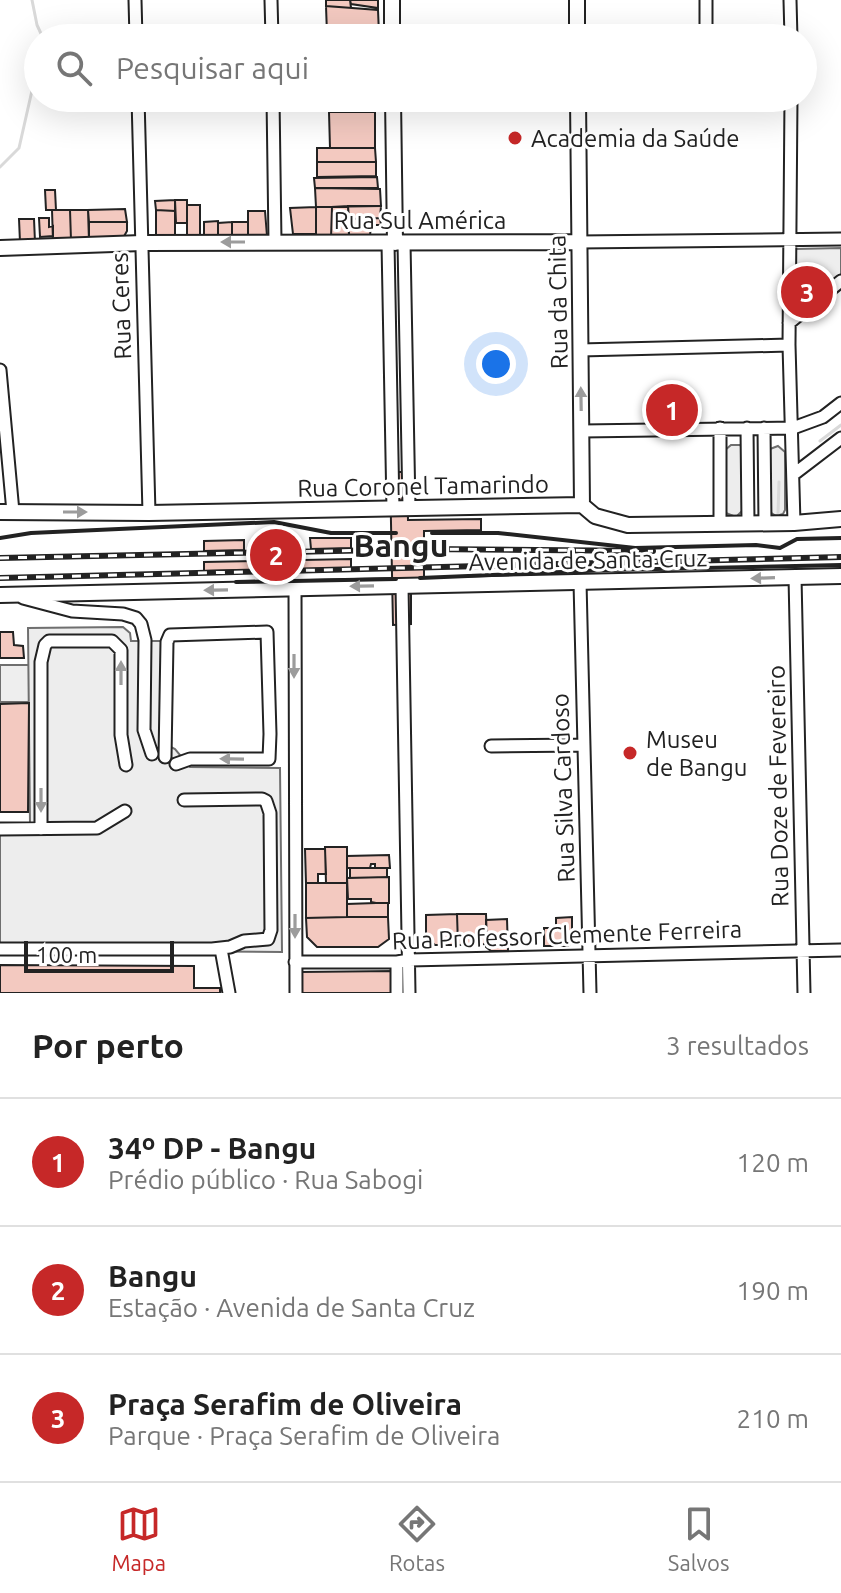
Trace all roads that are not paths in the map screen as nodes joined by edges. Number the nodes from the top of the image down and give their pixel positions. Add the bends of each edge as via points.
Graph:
1 (135, 0) edge
2 (271, 0) edge
3 (392, 0) edge
4 (577, 0) edge
5 (706, 0) edge
6 (790, 0) edge
7 (136, 24) edge
8 (272, 24) edge
9 (392, 24) edge
10 (577, 24) edge
11 (706, 24) edge
12 (791, 24) edge
13 (138, 112) edge
14 (273, 112) edge
15 (393, 112) edge
16 (578, 112) edge
17 (791, 112) edge
18 (841, 239) edge
19 (790, 240) junction
20 (275, 242) junction
21 (579, 242) junction
22 (142, 243) junction
23 (396, 243) junction
24 (0, 248) edge
25 (841, 281) edge
26 (789, 323) junction
27 (789, 345) junction
28 (580, 350) junction
29 (0, 370) edge
30 (841, 403) edge
31 (720, 428) junction
32 (747, 428) junction
33 (764, 428) junction
34 (793, 428) junction
35 (582, 431) junction
36 (841, 438) edge
37 (399, 472) dead end
38 (794, 474) junction
39 (582, 505) junction
40 (409, 508) junction
41 (393, 509) junction
42 (6, 512) edge
43 (149, 513) junction
44 (841, 519) edge
45 (748, 523) junction
46 (765, 523) junction
47 (794, 523) junction
48 (720, 524) junction
49 (841, 576) edge
50 (795, 577) junction
51 (580, 582) junction
52 (402, 586) junction
53 (295, 588) junction
54 (6, 595) edge
55 (583, 745) junction
56 (491, 746) dead end
57 (152, 754) dead end
58 (165, 757) dead end
59 (176, 764) dead end
60 (126, 765) dead end
61 (184, 800) dead end
62 (125, 811) dead end
63 (0, 829) edge
64 (41, 829) junction
65 (0, 949) edge
66 (221, 949) junction
67 (803, 950) junction
68 (841, 950) edge
69 (590, 956) junction
70 (403, 961) junction
71 (295, 962) junction
72 (229, 993) edge
73 (296, 993) edge
74 (397, 993) edge
75 (409, 993) edge
76 (590, 993) edge
77 (804, 993) edge

1 - 7 street
2 - 8 street
3 - 9 main road
4 - 10 main road
5 - 11 street
6 - 12 street
13 - 22 street, Rua Ceres
14 - 20 street
15 - 23 main road
16 - 21 main road, Rua da Chita
17 - 19 street
18 - 19 street, Rua Sul América
19 - 21 street, Rua Sul América
19 - 26 street
20 -> 22 main road, Rua Sul América
20 - 23 main road, Rua Sul América
21 - 23 main road, Rua Sul América
21 - 28 main road, Rua da Chita
22 - 24 main road, Rua Sul América
22 - 43 street, Rua Ceres
23 - 37 street
23 - 40 street
23 - 41 street
25 - 26 street
26 - 27 street
27 - 28 street
27 - 34 street
35 -> 28 main road, Rua da Chita
29 - 42 street
30 - 34 street via 823,417
31 - 32 street
31 - 35 street
31 - 48 street
32 - 33 street
32 - 45 street
33 - 34 street
33 - 46 street
34 - 38 street
35 - 39 main road, Rua da Chita
36 - 38 street
38 - 47 street
39 - 40 main road, Rua Coronel Tamarindo
39 - 48 main road, Rua Coronel Tamarindo via 595,516 628,525
40 - 41 main road, Rua Coronel Tamarindo
41 - 43 main road, Rua Coronel Tamarindo
42 -> 43 main road, Rua Coronel Tamarindo
44 - 47 main road, Rua Coronel Tamarindo
45 - 46 main road, Rua Coronel Tamarindo
45 - 48 main road, Rua Coronel Tamarindo
46 - 47 main road, Rua Coronel Tamarindo
49 - 50 main road, Avenida de Santa Cruz
50 -> 51 main road, Avenida de Santa Cruz
50 - 67 street, Rua Doze de Fevereiro
51 - 52 main road, Avenida de Santa Cruz
51 - 55 street, Rua Silva Cardoso
52 -> 53 main road, Avenida de Santa Cruz
52 - 70 street
53 -> 54 main road, Avenida de Santa Cruz
53 -> 71 street
54 - 57 street via 72,611 136,618 145,640 144,730
55 - 56 street
55 - 69 street, Rua Silva Cardoso
58 -> 59 street via 170,635 267,632 269,759 190,759
60 -> 64 street via 118,645 49,641 41,662
61 - 66 street via 262,799 269,806 270,936
62 - 64 street via 97,828
63 - 64 street
65 - 66 street
66 - 72 street
67 - 68 street, Rua Professor Clemente Ferreira
67 - 69 street, Rua Professor Clemente Ferreira
67 - 77 street, Rua Doze de Fevereiro
69 - 70 street, Rua Professor Clemente Ferreira
69 - 76 street, Rua Silva Cardoso
70 - 71 street, Rua Professor Clemente Ferreira
70 - 74 street
70 - 75 street
71 - 73 street

